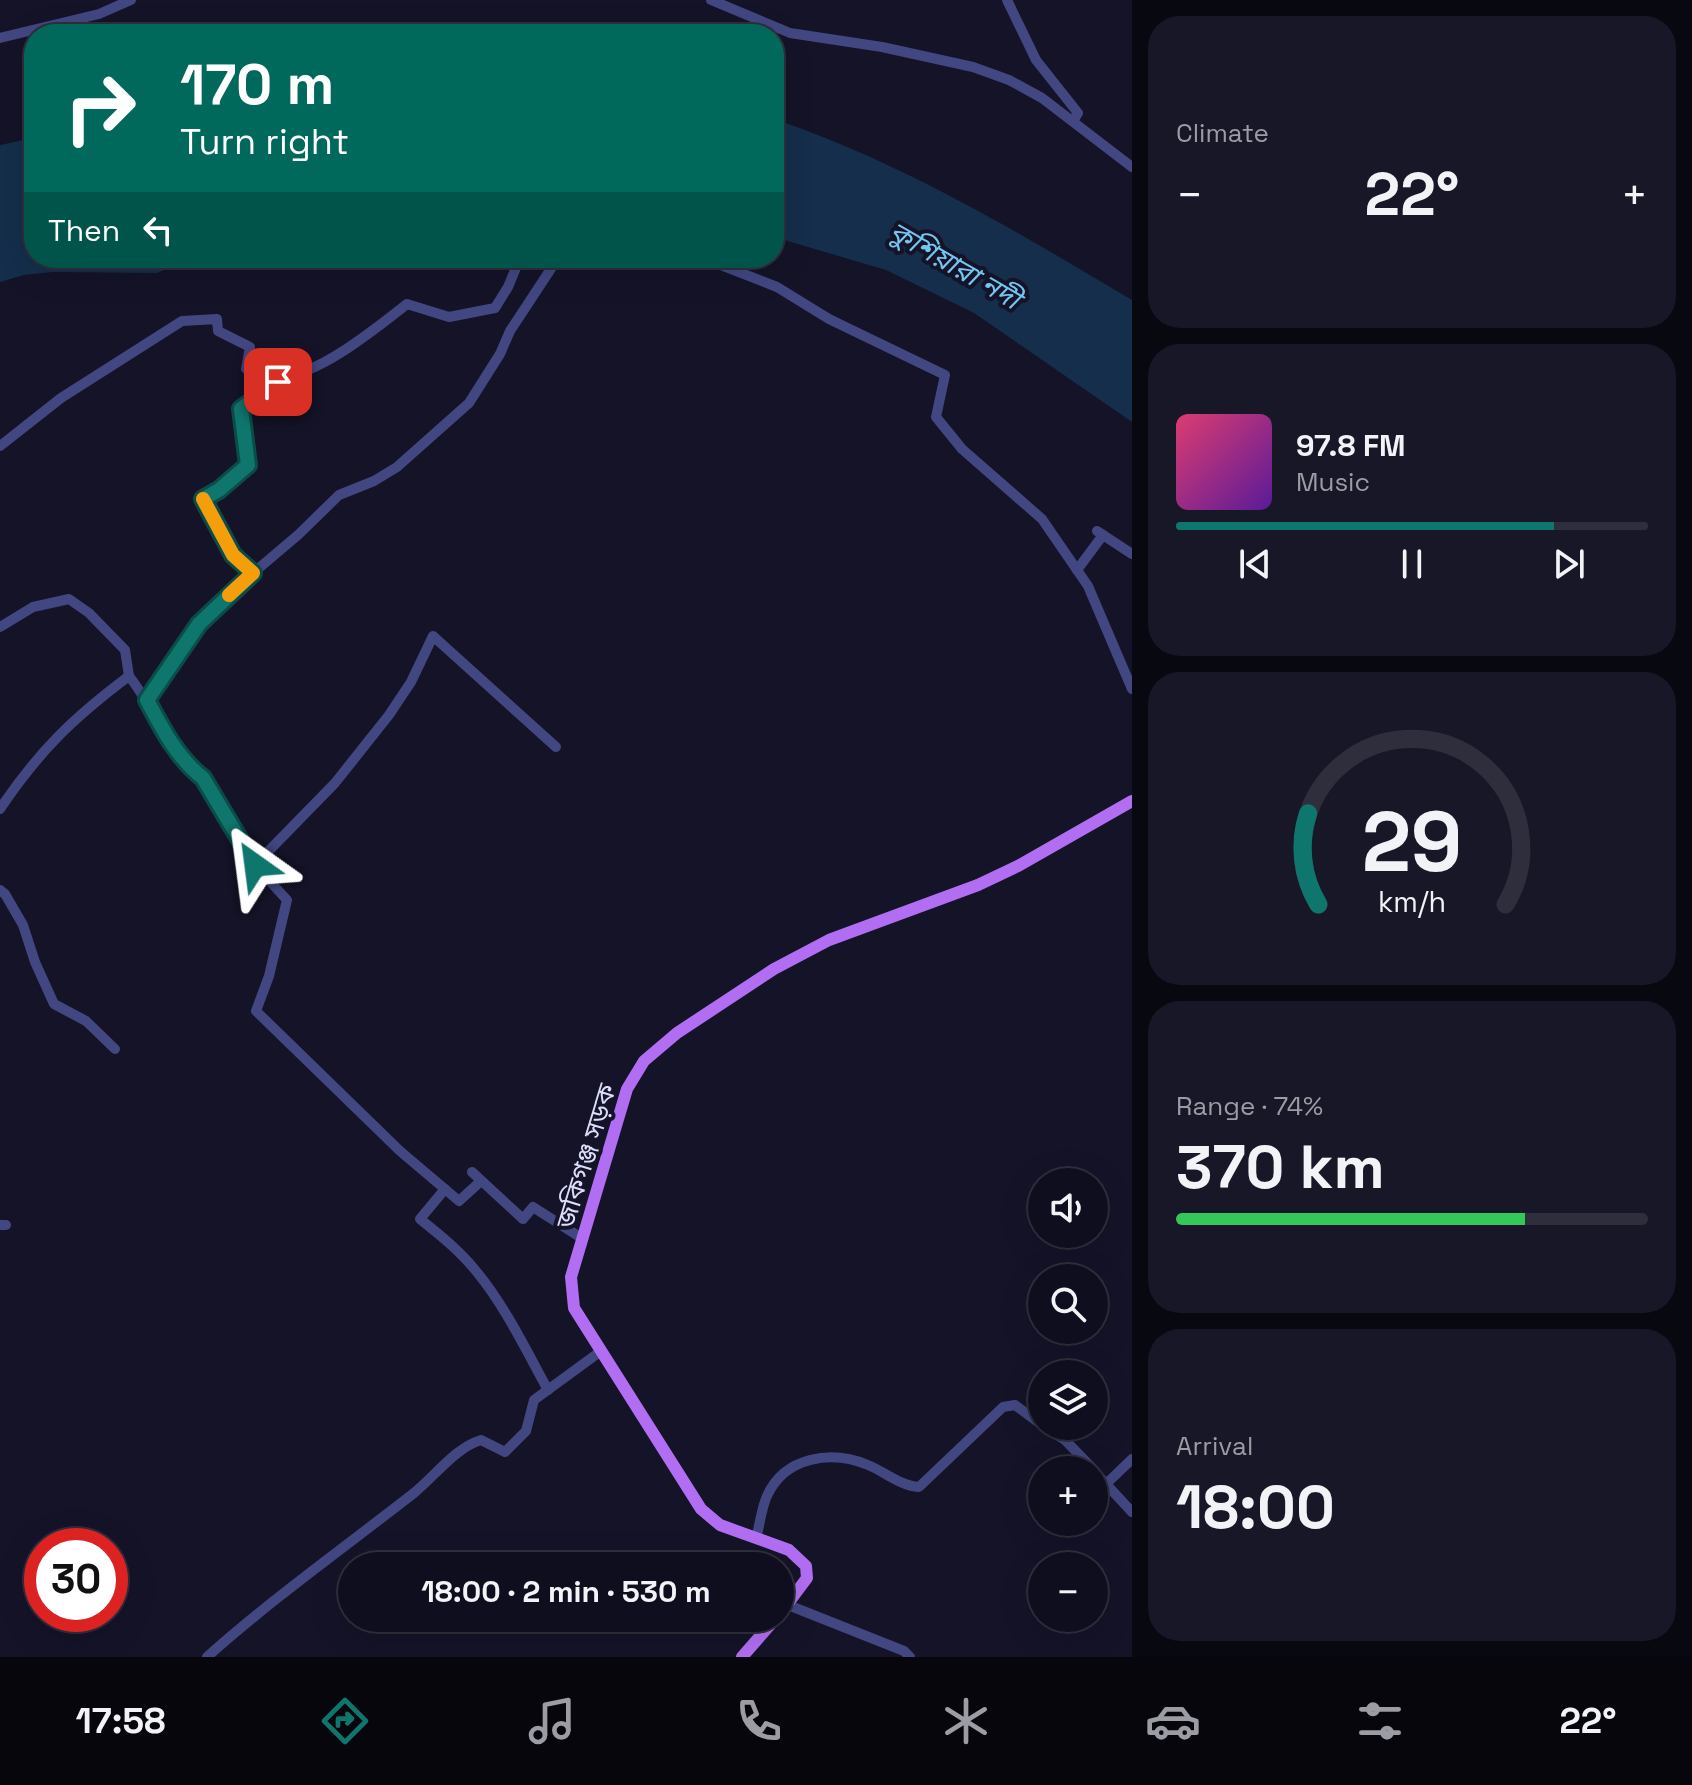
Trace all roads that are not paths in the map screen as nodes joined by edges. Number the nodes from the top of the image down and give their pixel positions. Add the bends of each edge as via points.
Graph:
1 (131, 0) edge
2 (711, 0) edge
3 (1007, 0) edge
4 (58, 24) edge
5 (768, 24) edge
6 (784, 30) edge
7 (24, 32) edge
8 (0, 38) edge
9 (1073, 121) junction
10 (1132, 167) edge
11 (515, 268) edge
12 (551, 268) edge
13 (729, 268) edge
14 (284, 376) junction
15 (0, 446) edge
16 (1132, 554) edge
17 (1077, 570) junction
18 (253, 573) junction
19 (0, 627) edge
20 (129, 676) junction
21 (1132, 689) edge
22 (147, 700) junction
23 (556, 747) dead end
24 (1132, 801) edge
25 (0, 809) edge
26 (255, 865) junction
27 (0, 890) edge
28 (115, 1049) dead end
29 (472, 1172) dead end
30 (481, 1181) junction
31 (445, 1189) junction
32 (583, 1239) junction
33 (601, 1351) junction
34 (548, 1390) junction
35 (1028, 1415) edge
36 (1065, 1440) edge
37 (1080, 1456) edge
38 (1132, 1459) edge
39 (1108, 1482) edge
40 (1108, 1486) edge
41 (1132, 1512) edge
42 (756, 1538) junction
43 (791, 1552) edge
44 (794, 1555) edge
45 (794, 1595) edge
46 (794, 1616) edge
47 (764, 1632) edge
48 (207, 1657) edge
49 (742, 1657) edge
50 (910, 1657) edge

1 - 4 street
2 - 5 street
3 - 9 street via 1036,60 1078,113
6 - 9 street via 973,67 1009,80
7 - 8 street
9 - 10 street
11 - 14 street via 495,308 449,317 407,304 321,364
12 - 18 street via 469,403 397,467 339,495
13 - 17 street via 777,287 829,319 945,375 936,417 962,449 1042,519
14 - 15 street via 246,369 250,347 218,331 217,319 182,321 104,368
14 - 18 street via 241,409 248,465 203,499 233,555
16 - 17 street via 1100,533
17 - 21 street
18 - 22 street via 199,624
19 - 20 street via 33,607 69,599 125,650
20 - 22 street
20 - 25 street via 39,754
22 - 26 street via 167,736 203,778
23 - 26 street via 433,636 389,715 335,783
24 - 32 main road, জকিগঞ্জ সড়ক via 1005,873 829,940 677,1033 644,1061 627,1089
26 - 31 street via 287,900 256,1011
27 - 28 street via 23,925 54,1004 86,1021
29 - 30 street
30 - 31 street via 459,1201
30 - 32 street via 523,1219 533,1207
31 - 34 street via 420,1219 477,1271
32 - 33 main road, জকিগঞ্জ সড়ক via 571,1277 574,1308
33 - 34 street
33 - 42 main road, জকিগঞ্জ সড়ক via 701,1509 720,1525
34 - 48 street via 534,1400 526,1431 505,1452 481,1440 463,1448 413,1494
35 - 42 street via 1015,1405 1003,1407 919,1487 847,1459 809,1460 774,1485
36 - 37 street
38 - 39 street
40 - 41 street
42 - 43 main road, জকিগঞ্জ সড়ক
44 - 45 main road, জকিগঞ্জ সড়ক via 806,1566 807,1578
46 - 50 street
47 - 49 main road, জকিগঞ্জ সড়ক

